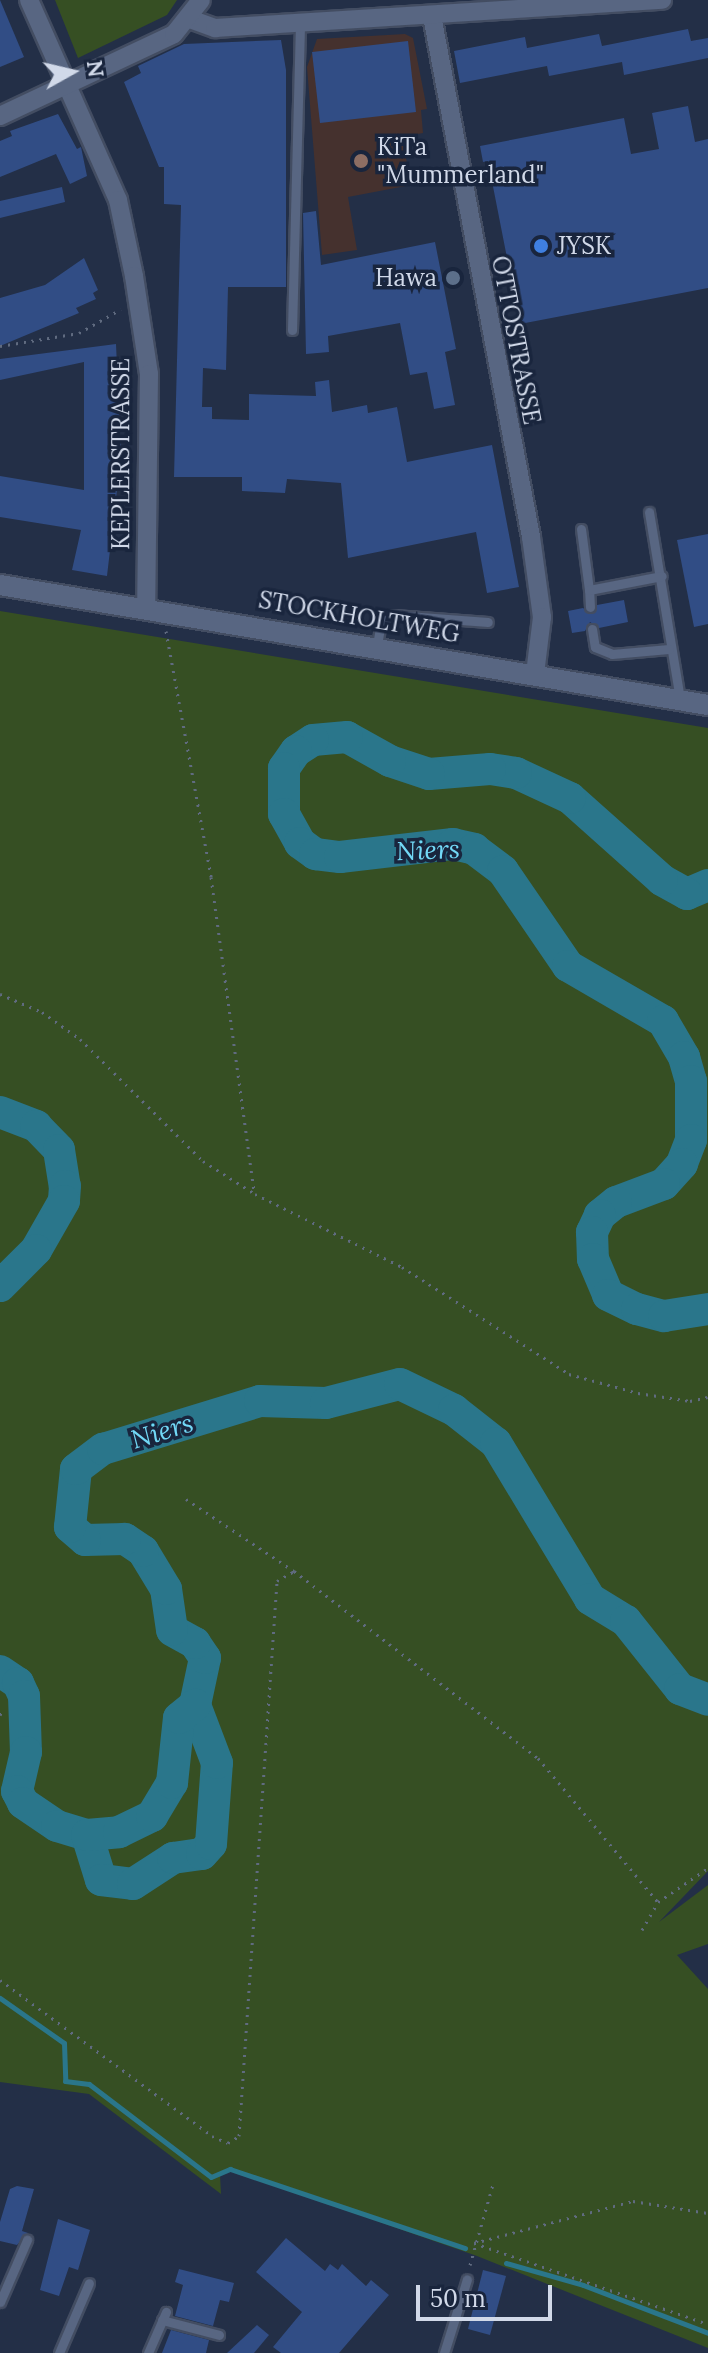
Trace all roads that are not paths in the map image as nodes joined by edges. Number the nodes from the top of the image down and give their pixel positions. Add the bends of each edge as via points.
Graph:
1 (29, 0) edge
2 (201, 0) edge
3 (662, 0) edge
4 (432, 16) junction
5 (190, 19) junction
6 (300, 23) junction
7 (65, 86) junction
8 (0, 116) edge
9 (292, 330) dead end
10 (649, 512) dead end
11 (581, 529) dead end
12 (662, 576) junction
13 (0, 585) edge
14 (589, 590) junction
15 (590, 607) dead end
16 (156, 610) junction
17 (488, 622) dead end
18 (592, 629) dead end
19 (377, 645) junction
20 (669, 649) junction
21 (535, 674) junction
22 (680, 699) junction
23 (708, 705) edge
24 (27, 2240) dead end
25 (467, 2279) road end
26 (89, 2283) dead end
27 (0, 2302) edge
28 (219, 2335) dead end
29 (59, 2353) edge
30 (148, 2353) edge
31 (444, 2353) edge

1 - 7 street, KEPLERSTRASSE
2 - 5 street
3 - 4 street
4 - 6 street
4 - 21 street, OTTOSTRASSE via 531,537 542,617
5 - 6 street via 215,28
5 - 7 street via 174,34
6 - 9 lane
7 - 8 street
7 - 16 street, KEPLERSTRASSE via 118,200 138,300 149,374
10 - 12 lane
11 - 14 lane
12 - 14 lane
12 - 20 lane
13 - 16 main road, STOCKHOLTWEG
14 - 15 lane
16 - 19 main road, STOCKHOLTWEG
17 - 19 lane via 394,615 381,622
18 - 20 lane via 595,647 612,654
19 - 21 main road, STOCKHOLTWEG
20 - 22 lane
21 - 22 main road, STOCKHOLTWEG
22 - 23 main road, STOCKHOLTWEG
24 - 27 lane
25 - 31 lane
26 - 29 lane
28 - 30 lane via 164,2316

